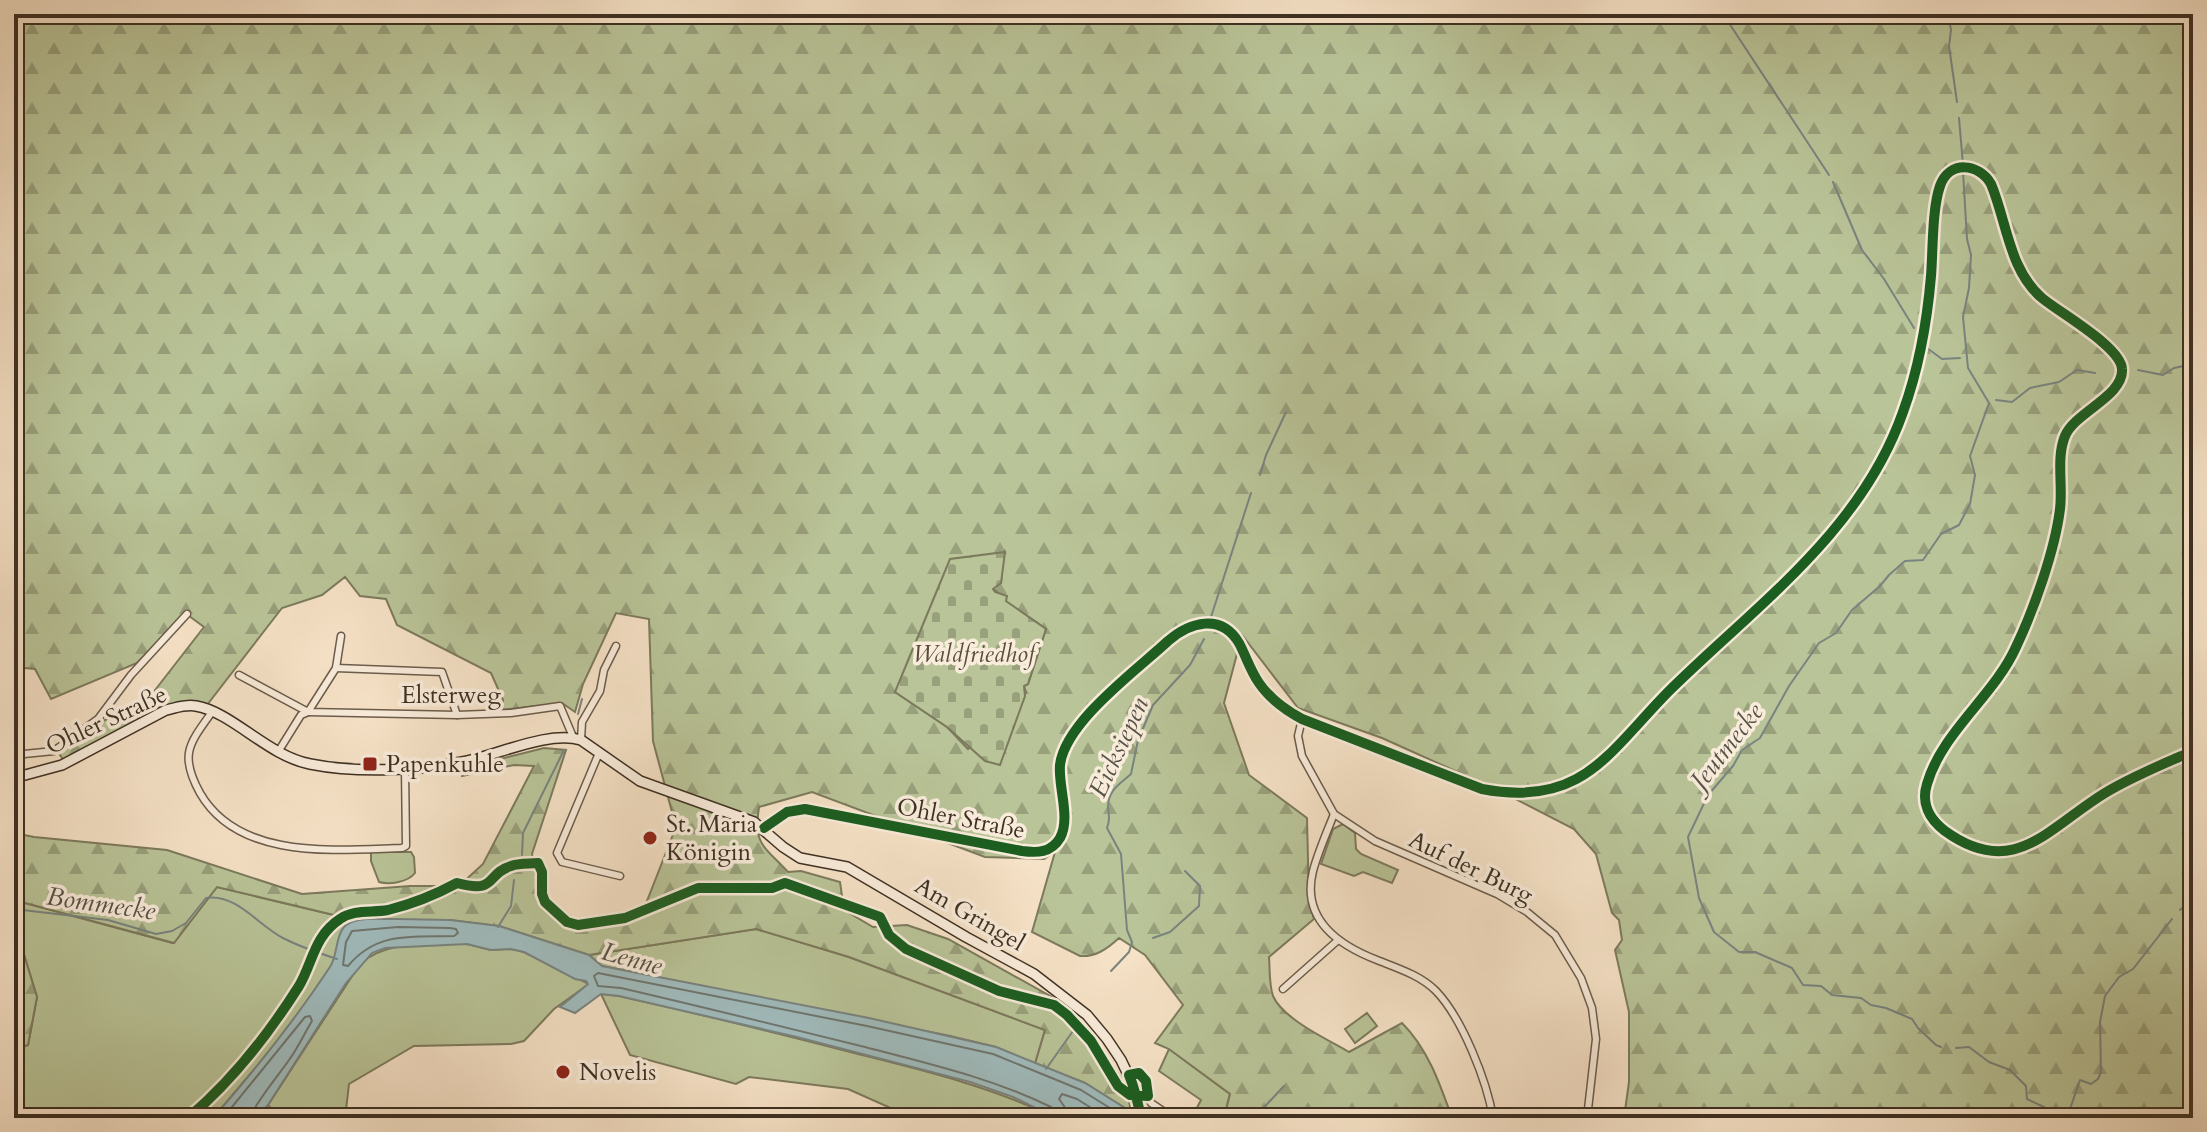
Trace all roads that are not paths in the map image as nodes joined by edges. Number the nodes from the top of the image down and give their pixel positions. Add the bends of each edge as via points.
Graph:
1 (187, 614) dead end
2 (341, 636) dead end
3 (616, 646) dead end
4 (336, 668) junction
5 (239, 675) dead end
6 (212, 712) junction
7 (308, 712) junction
8 (457, 715) junction
9 (1302, 719) junction
10 (577, 739) junction
11 (2193, 751) edge
12 (278, 752) junction
13 (599, 753) junction
14 (14, 755) edge
15 (14, 761) edge
16 (405, 768) junction
17 (16, 777) edge
18 (1334, 814) junction
19 (764, 828) junction
20 (620, 876) dead end
21 (1337, 941) junction
22 (1283, 989) dead end
23 (1129, 1075) junction
24 (1169, 1115) dead end
25 (1141, 1118) edge
26 (1493, 1118) edge
27 (1587, 1118) edge

1 - 14 street via 98,719 54,751
2 - 4 street
3 - 10 street
4 - 7 street
4 - 8 street via 442,672
5 - 7 street
6 - 12 street, Ohler Straße
6 - 16 street via 191,741 189,772 223,819 283,845 325,850 406,846
6 - 17 street, Ohler Straße via 184,705 166,710 62,765
7 - 8 street, Elsterweg
7 - 12 street
8 - 10 street, Elsterweg via 560,706
9 - 11 street via 1492,791 1557,787 1602,764 1667,693 1809,559 1878,469 1913,385 1927,311 1939,188 1946,176 1967,167 1982,172 1991,184 2024,279 2113,351 2122,372 2117,385 2066,434 2058,518 2025,626 2003,672 1933,768 1925,795 1927,809 1940,826 1970,845 2012,851 2039,840 2122,784
9 - 18 street, Auf der Burg via 1302,756
9 - 19 street, Ohler Straße via 1267,693 1233,635 1214,624 1195,623 1168,641 1073,732 1060,768 1063,832 1047,850 1032,853 805,809 787,812
10 - 13 street
10 - 16 street, Ohler Straße via 554,737 461,762
12 - 16 street, Ohler Straße via 337,768
13 - 19 street via 640,781
13 - 20 street via 557,853 562,862
15 - 17 street
18 - 21 street via 1312,873 1314,907
18 - 27 street, Auf der Burg via 1375,841 1497,894 1555,935 1592,1008 1596,1039
19 - 23 street, Am Gringel via 794,855 847,867 1034,974 1087,1015
21 - 22 street
21 - 26 street via 1436,991 1476,1063
23 - 24 street via 1143,1076 1151,1103
23 - 25 street, Am Gringel

